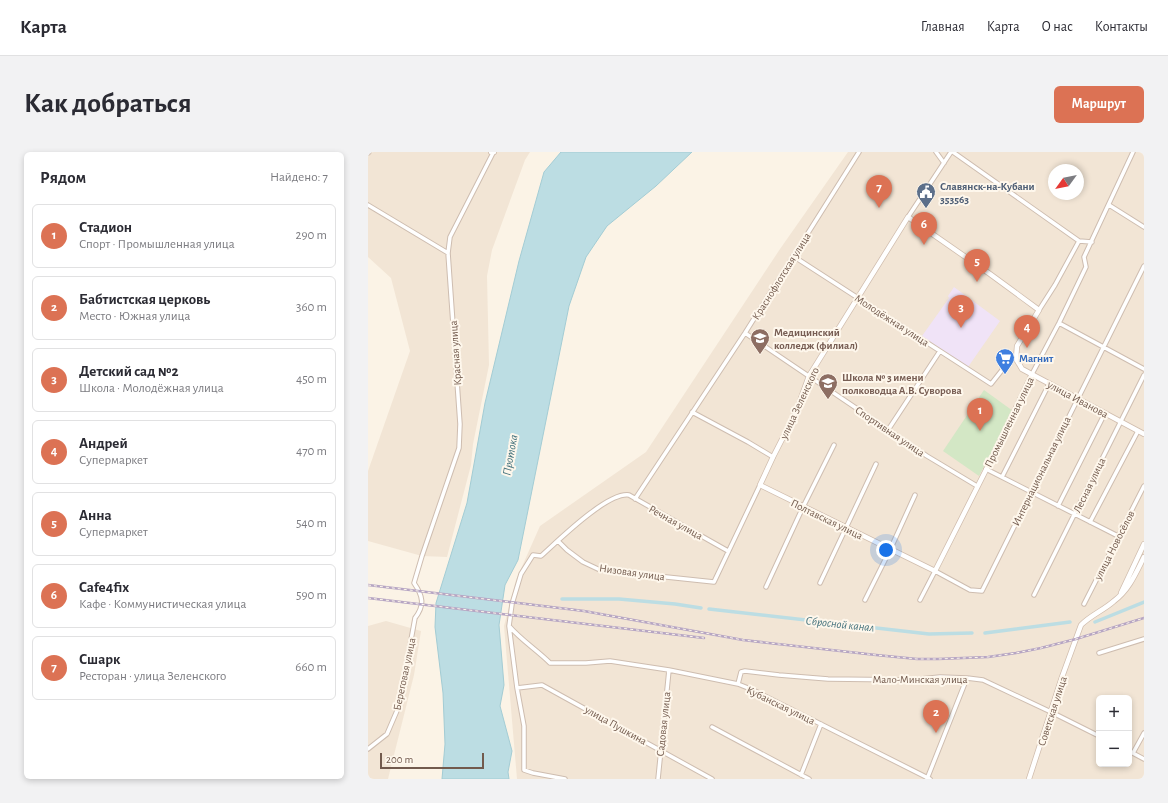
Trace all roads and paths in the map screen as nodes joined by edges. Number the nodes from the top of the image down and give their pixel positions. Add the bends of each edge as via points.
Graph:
1 (493, 152) edge
2 (859, 152) edge
3 (936, 152) edge
4 (952, 152) edge
5 (1133, 152) edge
6 (944, 162) junction
7 (368, 205) edge
8 (1109, 206) junction
9 (908, 217) junction
10 (1144, 227) edge
11 (1079, 241) junction
12 (1092, 242) junction
13 (448, 253) junction
14 (794, 256) junction
15 (1144, 266) edge
16 (858, 299) junction
17 (1039, 310) junction
18 (1059, 323) junction
19 (745, 333) junction
20 (1103, 347) junction
21 (940, 351) junction
22 (1016, 359) junction
23 (1144, 369) edge
24 (1032, 374) junction
25 (1144, 375) edge
26 (809, 376) junction
27 (1049, 384) junction
28 (1077, 398) junction
29 (692, 412) junction
30 (1105, 413) junction
31 (1121, 421) junction
32 (888, 430) junction
33 (1138, 431) junction
34 (1144, 434) edge
35 (834, 445) dead end
36 (773, 457) junction
37 (876, 464) dead end
38 (986, 469) junction
39 (1002, 477) junction
40 (760, 485) junction
41 (977, 486) junction
42 (1144, 486) edge
43 (1030, 492) junction
44 (916, 495) dead end
45 (636, 499) junction
46 (1058, 506) junction
47 (803, 507) junction
48 (1075, 514) junction
49 (1090, 522) junction
50 (846, 528) junction
51 (1118, 536) junction
52 (558, 541) junction
53 (1144, 544) edge
54 (890, 550) junction
55 (728, 551) junction
56 (1144, 557) edge
57 (935, 571) junction
58 (1126, 580) junction
59 (714, 582) joint
60 (1132, 582) junction
61 (820, 583) dead end
62 (766, 587) dead end
63 (982, 591) joint
64 (1034, 595) dead end
65 (1120, 596) junction
66 (865, 600) dead end
67 (920, 600) dead end
68 (1084, 604) dead end
69 (418, 613) joint
70 (509, 626) junction
71 (1144, 639) edge
72 (1099, 653) dead end
73 (669, 670) junction
74 (967, 678) junction
75 (738, 684) junction
76 (517, 688) junction
77 (1052, 712) junction
78 (821, 724) junction
79 (712, 727) dead end
80 (1144, 733) edge
81 (1096, 734) edge
82 (368, 749) edge
83 (660, 750) junction
84 (1132, 751) edge
85 (1132, 753) edge
86 (1144, 759) edge
87 (801, 774) junction
88 (565, 779) edge
89 (658, 779) edge
90 (712, 779) edge
91 (809, 779) edge
92 (928, 779) edge
93 (1029, 779) edge

1 - 13 street, Красная улица via 450,237
2 - 14 street, Краснофлотская улица
3 - 6 street
4 - 6 street, улица Зеленского
4 - 11 street
5 - 8 street, Промышленная улица
6 - 9 street, улица Зеленского
7 - 13 street
8 - 10 street
8 - 12 street, Промышленная улица
9 - 16 street, улица Зеленского
9 - 17 street
11 - 12 street
11 - 17 street
12 - 18 street, Промышленная улица via 1084,257 1086,266
13 - 69 street, Красная улица via 460,424 459,448 414,583 422,595 421,609
14 - 16 street, Молодёжная улица
14 - 19 street, Краснофлотская улица
15 - 20 street, Интернациональная улица
16 - 21 street, Молодёжная улица
16 - 26 street, улица Зеленского
17 - 22 street via 1017,346
18 - 20 street
18 - 24 street, Промышленная улица
19 - 26 street, Спортивная улица
19 - 29 street, Краснофлотская улица
20 - 23 street
20 - 28 street, Интернациональная улица
21 - 22 street, Молодёжная улица via 991,384 1010,360
21 - 32 street
22 - 24 street, улица Иванова via 1022,369
24 - 27 street, улица Иванова
24 - 38 street, Промышленная улица
25 - 31 street, Лесная улица
26 - 32 street, Спортивная улица
26 - 36 street, улица Зеленского via 796,412
27 - 28 street, улица Иванова
27 - 39 street
28 - 30 street, улица Иванова
28 - 43 street, Интернациональная улица
29 - 36 street
29 - 45 street, Краснофлотская улица
30 - 31 street, улица Иванова
30 - 46 street
31 - 33 street, улица Иванова
31 - 48 street, Лесная улица
32 - 41 street, Спортивная улица
33 - 34 street, улица Иванова
33 - 49 street
35 - 47 street
36 - 40 street, улица Зеленского
37 - 50 street
38 - 39 street
38 - 41 street, Промышленная улица
39 - 43 street
40 - 47 street, Полтавская улица
40 - 55 street, улица Зеленского
41 - 57 street, Промышленная улица
42 - 51 street, улица Новосёлов
43 - 46 street
43 - 63 street, Интернациональная улица
44 - 54 street
45 - 52 street, Речная улица via 624,494 602,505
45 - 55 street, Речная улица
46 - 48 street
47 - 50 street, Полтавская улица
47 - 62 street
48 - 49 street
48 - 64 street, Лесная улица
49 - 51 street
50 - 54 street, Полтавская улица
50 - 61 street
51 - 68 street, улица Новосёлов
52 - 59 street, Низовая улица via 583,562 600,570
52 - 70 street via 541,556 533,555 521,574 512,604
53 - 58 street
54 - 57 street, Полтавская улица
54 - 66 street
55 - 59 street, улица Зеленского
56 - 60 street, Советская улица
57 - 63 street, Полтавская улица via 970,590
57 - 67 street, Промышленная улица
58 - 60 street via 1127,583
58 - 65 street
60 - 65 street, Советская улица
65 - 77 street, Советская улица via 1087,618 1081,625
69 - 82 street, Береговая улица via 399,706 388,734
70 - 73 street, Кубанская улица via 519,638 550,663 610,661
70 - 76 street
71 - 72 street
73 - 75 street, Кубанская улица
73 - 83 street, Садовая улица
74 - 75 street, Мало-Минская улица via 828,679 745,671 741,672
74 - 77 street, Мало-Минская улица via 983,680
74 - 92 street
75 - 78 street, Кубанская улица
76 - 83 street, улица Пушкина via 542,685
76 - 88 street via 524,726 524,770
77 - 81 street, Мало-Минская улица
77 - 93 street, Советская улица
78 - 87 street
78 - 92 street, Кубанская улица
79 - 87 street
80 - 84 street
83 - 89 street, Садовая улица
83 - 90 street, улица Пушкина
85 - 86 street
87 - 91 street

